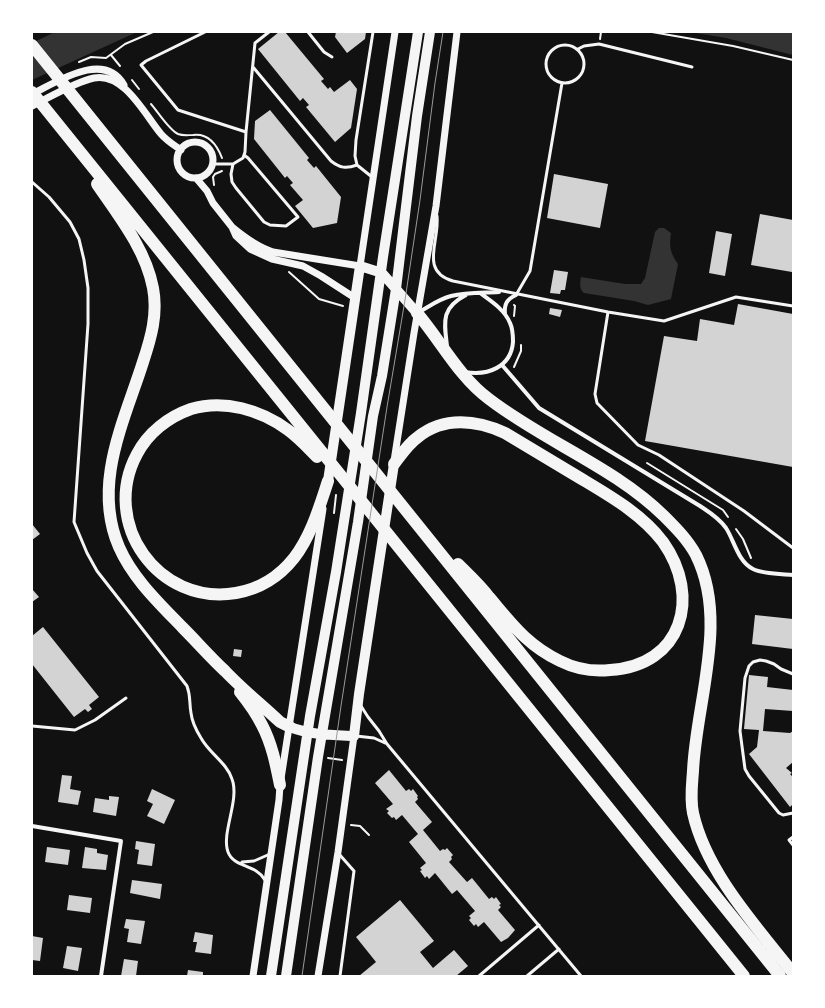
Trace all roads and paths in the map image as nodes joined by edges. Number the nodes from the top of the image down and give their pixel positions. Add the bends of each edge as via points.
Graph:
1 (153, 32) edge
2 (205, 32) edge
3 (269, 32) edge
4 (308, 32) edge
5 (373, 32) edge
6 (395, 32) edge
7 (418, 32) edge
8 (430, 32) edge
9 (457, 32) edge
10 (652, 32) edge
11 (32, 45) edge
12 (578, 49) junction
13 (111, 55) junction
14 (332, 57) dead end
15 (793, 60) edge
16 (78, 62) dead end
17 (252, 67) junction
18 (692, 67) dead end
19 (122, 69) dead end
20 (562, 83) junction
21 (128, 92) junction
22 (32, 93) edge
23 (32, 106) edge
24 (57, 123) junction
25 (246, 132) junction
26 (181, 150) junction
27 (244, 155) junction
28 (213, 164) junction
29 (233, 164) junction
30 (357, 165) junction
31 (208, 173) junction
32 (373, 177) junction
33 (196, 178) junction
34 (32, 182) edge
35 (207, 191) junction
36 (436, 206) junction
37 (232, 227) junction
38 (360, 266) junction
39 (289, 272) dead end
40 (382, 273) junction
41 (396, 289) junction
42 (499, 292) junction
43 (470, 293) junction
44 (480, 293) junction
45 (516, 294) junction
46 (506, 302) junction
47 (354, 303) junction
48 (793, 306) edge
49 (608, 312) junction
50 (417, 313) junction
51 (505, 314) junction
52 (514, 320) dead end
53 (521, 344) dead end
54 (448, 353) junction
55 (502, 365) junction
56 (514, 369) dead end
57 (461, 371) junction
58 (303, 436) junction
59 (644, 462) dead end
60 (394, 464) junction
61 (328, 481) junction
62 (336, 494) dead end
63 (333, 517) dead end
64 (730, 519) dead end
65 (733, 524) dead end
66 (430, 539) junction
67 (793, 548) edge
68 (745, 562) junction
69 (793, 575) edge
70 (225, 671) junction
71 (793, 674) edge
72 (359, 694) junction
73 (126, 698) dead end
74 (32, 726) edge
75 (290, 727) junction
76 (308, 733) junction
77 (322, 735) junction
78 (354, 736) junction
79 (387, 744) junction
80 (280, 785) junction
81 (793, 813) edge
82 (351, 825) dead end
83 (32, 826) edge
84 (369, 835) dead end
85 (793, 836) edge
86 (793, 845) edge
87 (338, 852) junction
88 (270, 854) junction
89 (235, 861) junction
90 (266, 882) junction
91 (539, 925) junction
92 (559, 949) junction
93 (793, 973) edge
94 (101, 976) edge
95 (252, 976) edge
96 (271, 976) edge
97 (286, 976) edge
98 (318, 976) edge
99 (340, 976) edge
100 (479, 976) edge
101 (527, 976) edge
102 (581, 976) edge
103 (744, 976) edge
104 (780, 976) edge

1 - 13 path via 124,44
2 - 25 lane via 141,65 178,110
3 - 17 lane via 255,43
4 - 14 lane via 324,52
5 - 30 lane via 356,140
6 - 32 street
7 - 40 main road
8 - 41 main road
9 - 36 street
10 - 15 path via 733,46
11 - 66 highway
12 - 18 lane via 599,44
12 - 20 lane via 584,61 581,75 570,83
12 - 20 lane via 557,46 547,56 547,70 550,76
13 - 16 path via 106,58 91,57
13 - 19 path
17 - 25 lane
17 - 30 lane via 332,161 343,168
20 - 45 lane via 530,270
21 - 22 street via 115,74 95,69 77,72
21 - 23 street via 110,79 95,78
21 - 26 street via 163,136
22 - 24 highway
24 - 58 highway
24 - 70 highway via 134,240 147,267 153,288 153,331 110,464 108,499 113,531 125,558 145,587
25 - 27 lane
26 - 28 street via 190,143 202,143 211,151
26 - 33 street via 178,157 180,169 188,176
27 - 29 lane
27 - 29 lane via 298,217 289,225 278,226 264,222 232,182
28 - 29 lane
28 - 31 street
30 - 32 lane
31 - 33 street
31 - 35 street
32 - 38 street
33 - 35 street
34 - 89 lane via 70,222 79,239 88,288 88,324 74,522 97,571 187,686 195,729 232,779 234,794 226,842 228,852
35 - 37 street
36 - 42 lane via 433,259 439,274 453,281
36 - 50 street
37 - 38 street via 260,247 273,252
37 - 47 street via 236,236 254,251 272,260 303,266 321,276
38 - 40 main road
38 - 47 main road
39 - 47 path via 319,299 338,305
40 - 41 main road
40 - 76 main road
41 - 50 main road
41 - 77 main road
42 - 44 street
42 - 45 lane
43 - 44 street
43 - 50 street via 443,299
43 - 54 street via 455,302 446,314
44 - 51 street
45 - 46 street
45 - 49 lane
46 - 51 street
46 - 52 path via 516,306
47 - 61 main road
48 - 49 lane via 736,297 664,321
49 - 67 lane via 594,394 597,403 638,445 660,455 738,506
50 - 54 highway
50 - 60 street
51 - 55 street via 512,328 513,339 510,355
53 - 56 path
54 - 57 highway
55 - 57 street via 481,373
55 - 68 street via 539,408 715,517 726,529
57 - 93 highway via 476,389 495,404 642,496 679,531 696,556 707,589 710,621 709,651 693,764 693,811 703,841 727,888
58 - 61 highway via 266,417 238,407 208,406 192,409 162,424 142,445 127,478 128,521 138,547 159,571 190,590 217,595 256,588 282,571 303,546
58 - 103 highway via 360,499
59 - 64 path via 723,510
60 - 66 highway via 418,436 448,423 472,422 487,426 521,443 618,501 657,535 672,557 681,579 683,600 678,627 668,644 641,663 601,671 573,667 546,654 524,637 474,580
60 - 72 main road
61 - 75 street
62 - 63 path
65 - 68 path via 751,558
66 - 104 highway
68 - 69 street via 756,570
70 - 75 highway via 280,722
70 - 80 highway via 262,725
71 - 81 lane via 766,661 753,662 749,666 745,678 740,731 744,764 749,776 779,813
72 - 78 main road
72 - 79 lane via 363,710
73 - 74 lane via 95,720 75,730
75 - 76 main road
75 - 80 street
76 - 77 main road
76 - 96 main road
77 - 78 main road
77 - 97 main road
78 - 79 lane via 374,738
78 - 87 street
79 - 91 lane
80 - 88 street
82 - 84 path via 360,826
83 - 94 street via 121,841
85 - 86 lane via 789,840
87 - 98 street
87 - 99 lane via 354,871
88 - 89 lane via 254,861
88 - 90 street
89 - 90 lane via 260,872
90 - 95 street
91 - 92 lane
91 - 100 lane
92 - 101 lane
92 - 102 lane

